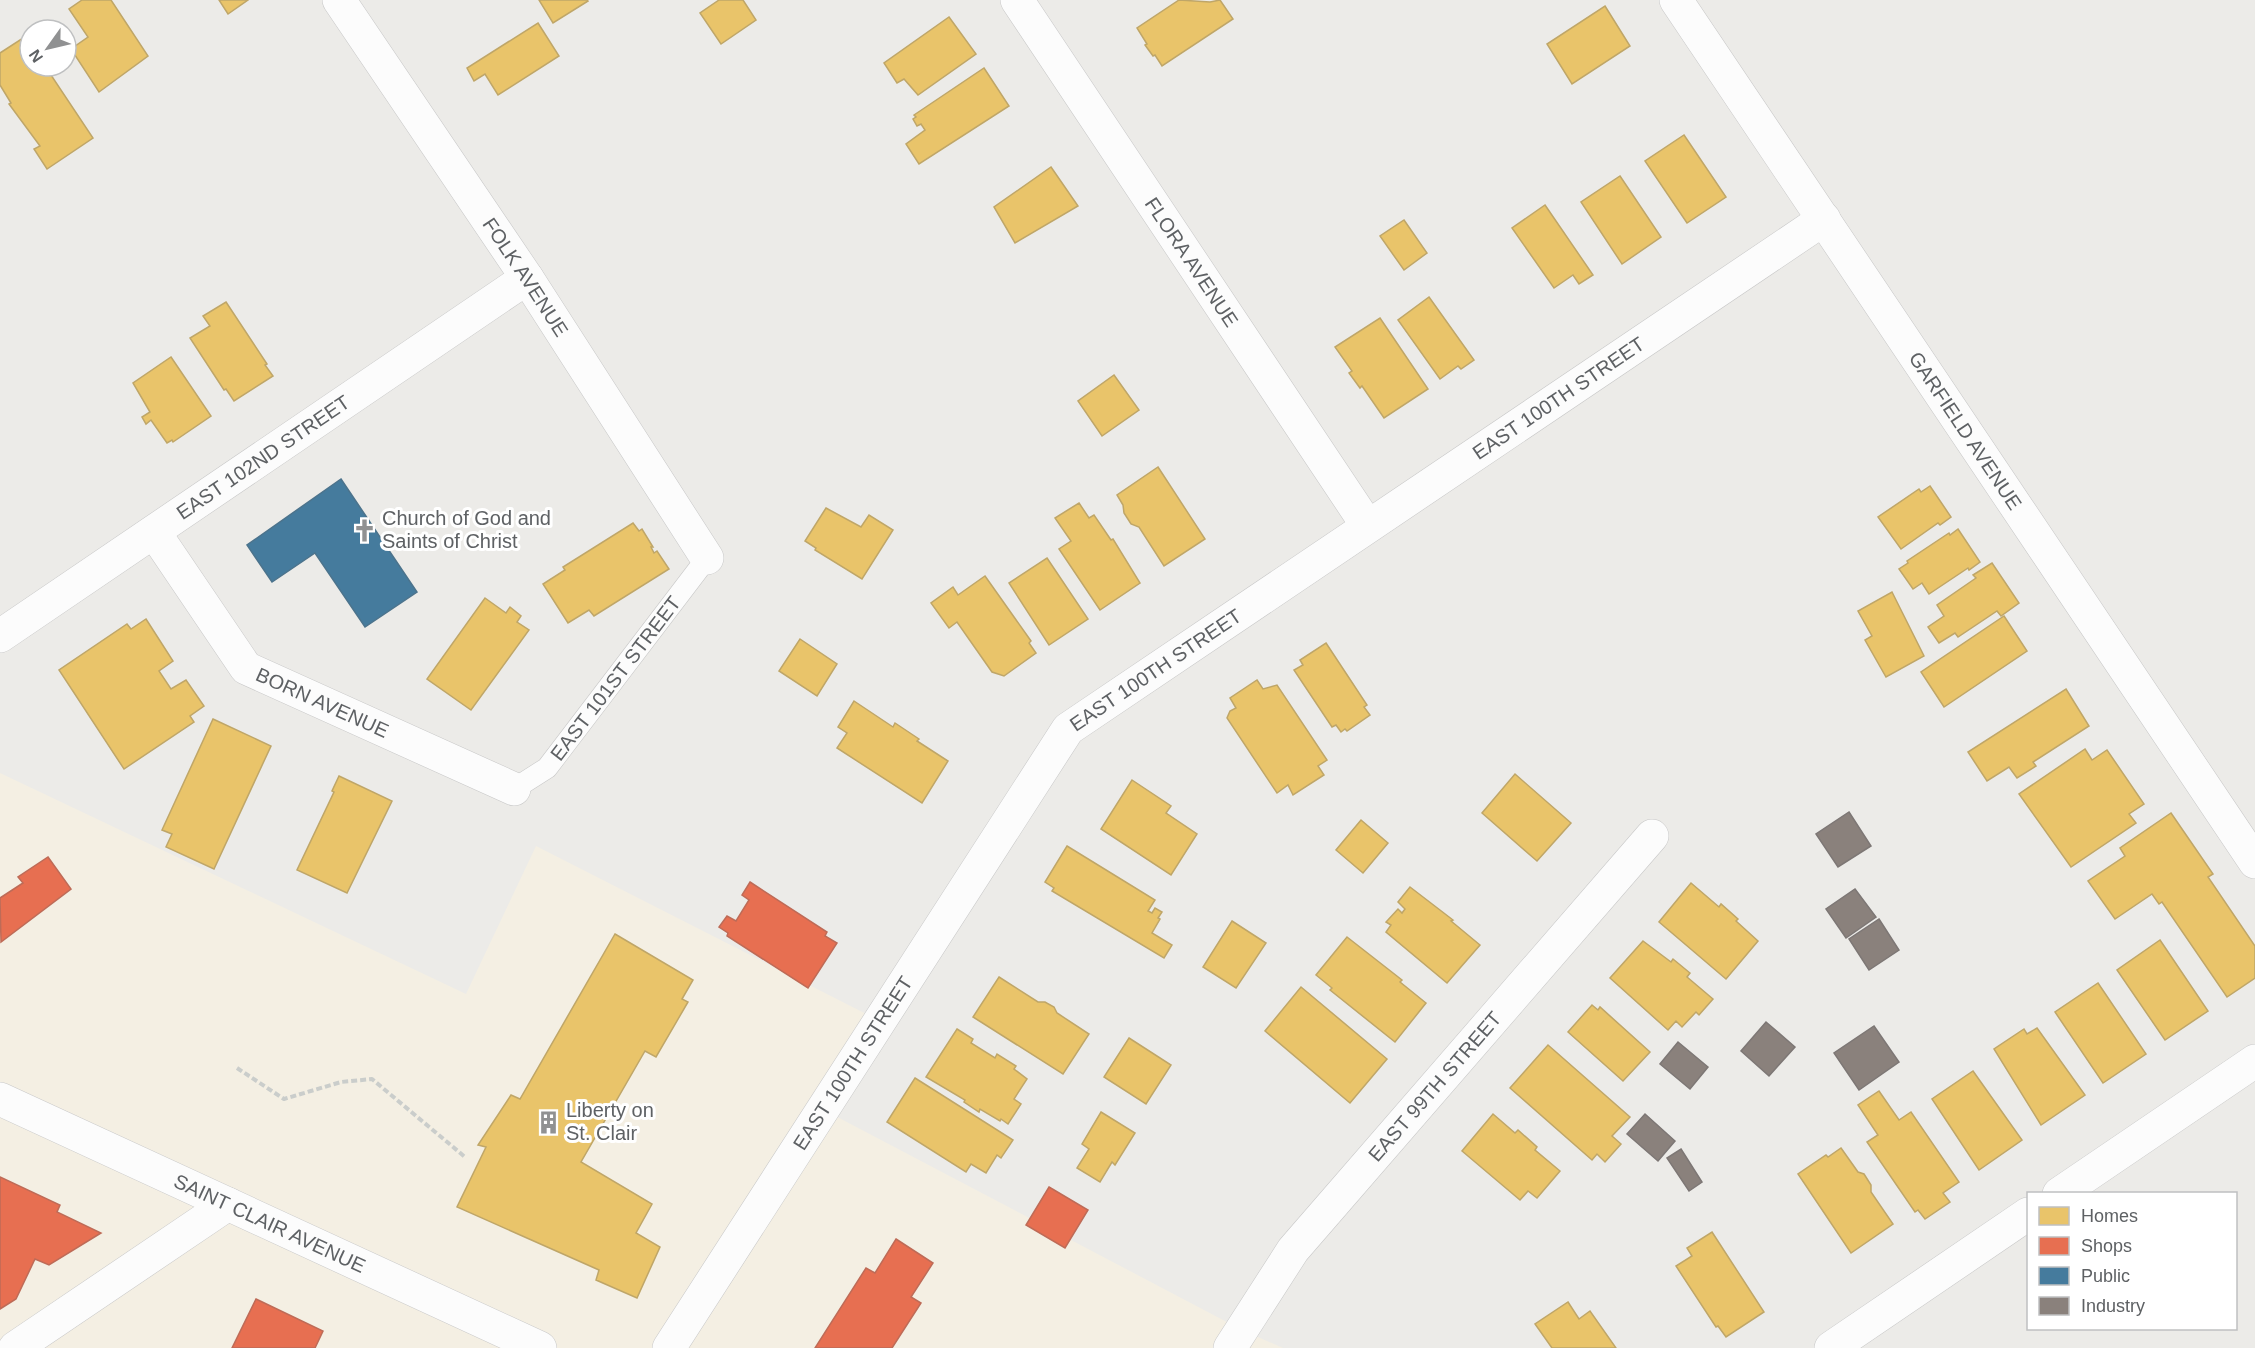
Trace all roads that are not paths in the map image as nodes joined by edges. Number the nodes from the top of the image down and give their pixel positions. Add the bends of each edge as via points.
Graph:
1 (339, 0) edge
2 (1017, 0) edge
3 (1676, 0) edge
4 (1824, 219) junction
5 (527, 278) junction
6 (1367, 525) junction
7 (154, 531) junction
8 (707, 558) joint
9 (0, 636) edge
10 (514, 789) joint
11 (1653, 836) dead end
12 (2255, 862) edge
13 (2255, 1061) edge
14 (0, 1100) edge
15 (2062, 1192) edge
16 (228, 1204) junction
17 (2027, 1215) edge
18 (15, 1348) edge
19 (540, 1348) edge
20 (669, 1348) edge
21 (1230, 1348) edge
22 (1831, 1348) edge

1 - 5 street, FOLK AVENUE
2 - 6 street, FLORA AVENUE
3 - 4 street, GARFIELD AVENUE
4 - 6 street, EAST 100TH STREET
4 - 12 street, GARFIELD AVENUE
5 - 7 street, EAST 102ND STREET
5 - 8 street, FOLK AVENUE
6 - 20 street, EAST 100TH STREET via 1068,729
7 - 9 street, EAST 102ND STREET
7 - 10 street, BORN AVENUE via 246,668
8 - 10 lane, EAST 101ST STREET via 547,768
11 - 21 street, EAST 99TH STREET via 1293,1250
13 - 15 street
14 - 16 street, SAINT CLAIR AVENUE
16 - 18 street
16 - 19 street, SAINT CLAIR AVENUE
17 - 22 street

